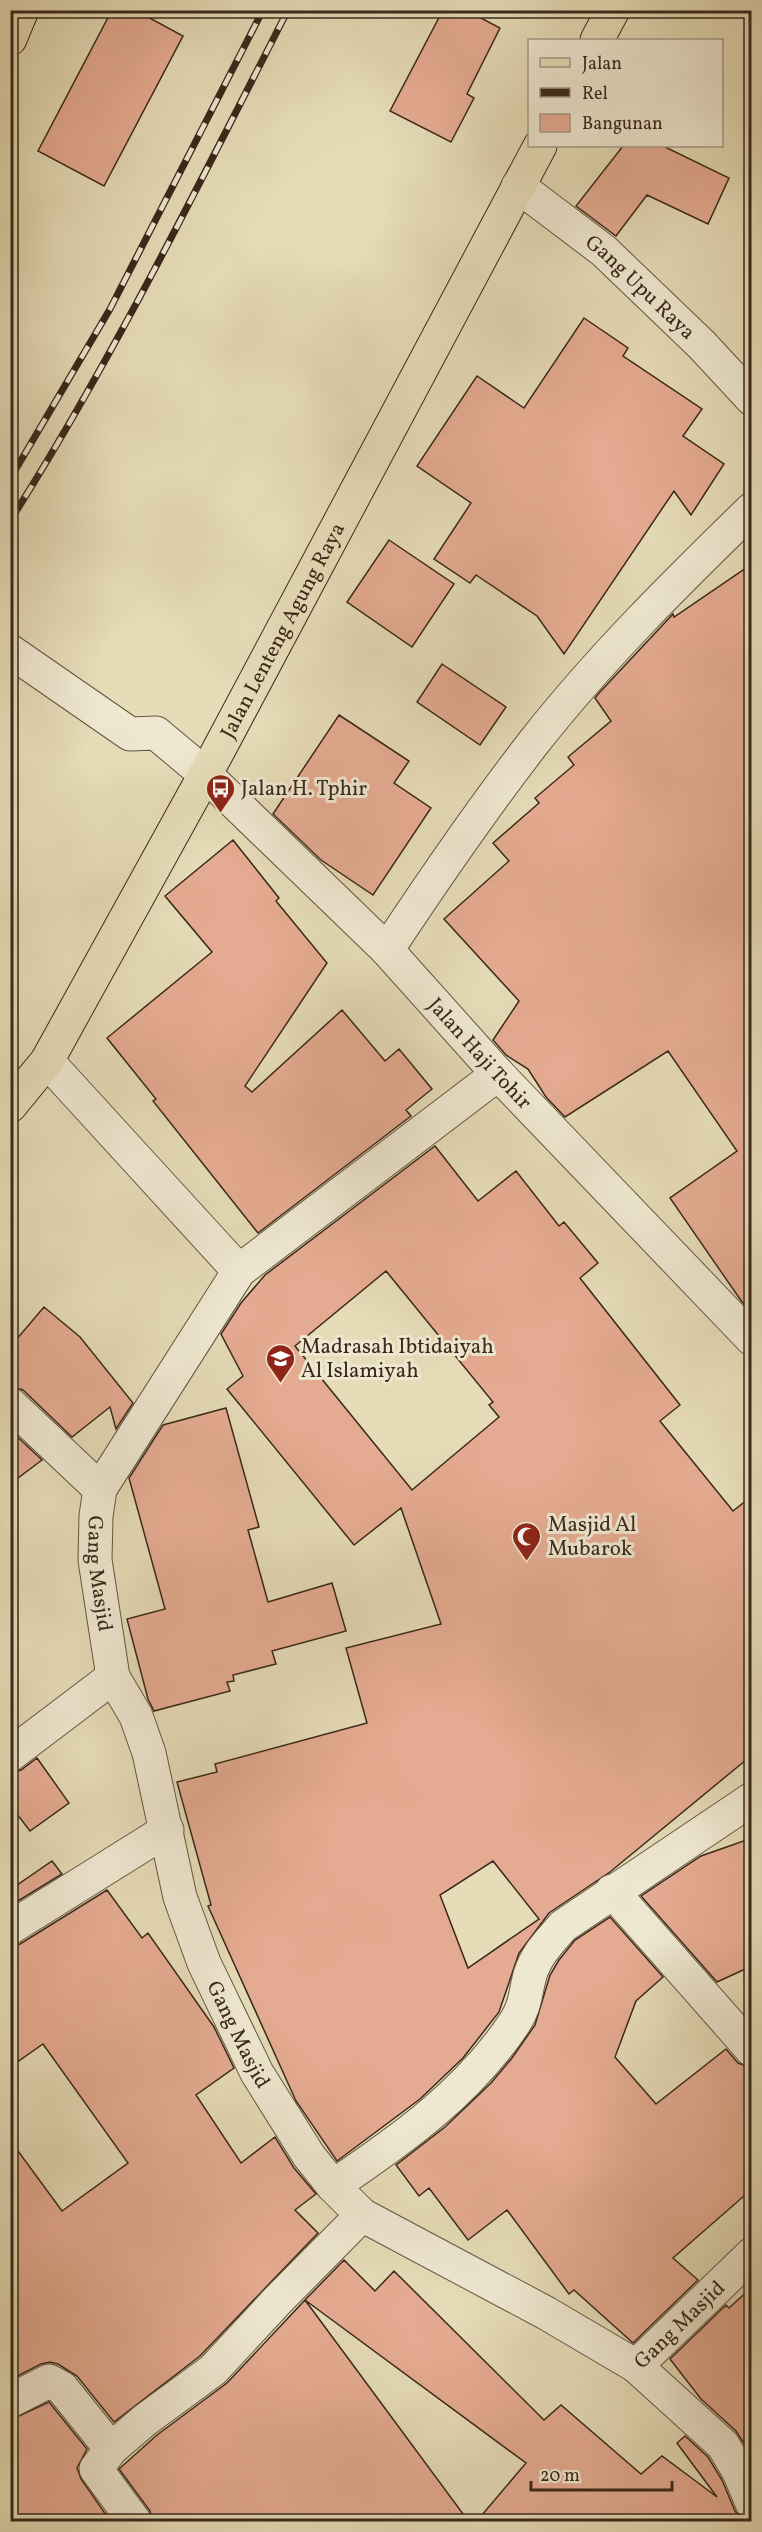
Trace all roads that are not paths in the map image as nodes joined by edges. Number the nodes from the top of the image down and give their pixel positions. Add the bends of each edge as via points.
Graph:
1 (21, 10) edge
2 (613, 10) edge
3 (10, 39) edge
4 (598, 39) edge
5 (539, 147) edge
6 (518, 186) junction
7 (752, 399) edge
8 (752, 509) edge
9 (10, 651) edge
10 (205, 774) junction
11 (387, 950) junction
12 (47, 1061) junction
13 (498, 1074) junction
14 (10, 1106) edge
15 (238, 1271) junction
16 (752, 1339) edge
17 (10, 1404) edge
18 (100, 1489) junction
19 (113, 1677) junction
20 (10, 1755) edge
21 (752, 1799) edge
22 (167, 1830) junction
23 (612, 1891) junction
24 (10, 1928) edge
25 (752, 2050) edge
26 (333, 2186) junction
27 (362, 2215) junction
28 (752, 2254) edge
29 (636, 2366) junction
30 (10, 2401) edge
31 (111, 2449) junction
32 (752, 2503) edge
33 (135, 2522) edge

1 - 3 main road
2 - 4 main road
5 - 6 main road, Jalan Lenteng Agung Raya
6 - 7 street, Gang Upu Raya via 612,258
6 - 10 main road, Jalan Lenteng Agung Raya
8 - 11 street via 670,589 583,684 438,873
9 - 10 street, Jalan Haji Tohir via 130,734 156,733
10 - 11 street, Jalan Haji Tohir
10 - 12 main road, Jalan Lenteng Agung Raya
11 - 13 street, Jalan Haji Tohir
12 - 14 main road, Jalan Lenteng Agung Raya
12 - 15 street
13 - 15 street
13 - 16 street, Jalan Haji Tohir
15 - 18 street
17 - 18 street, Gang Masjid
18 - 19 street, Gang Masjid via 95,1560
19 - 20 street
19 - 22 street, Gang Masjid via 136,1716 146,1744
21 - 23 street
22 - 24 street
22 - 26 street, Gang Masjid via 180,1897 204,1963 257,2073 309,2156
23 - 25 street
23 - 26 street via 563,1926 541,1951 516,2020 466,2082 442,2106
26 - 27 street, Gang Masjid
27 - 29 street, Gang Masjid
27 - 31 street via 213,2370
28 - 29 street, Gang Masjid
29 - 32 street via 723,2445
30 - 31 street via 49,2381 62,2388
31 - 33 street via 96,2469

